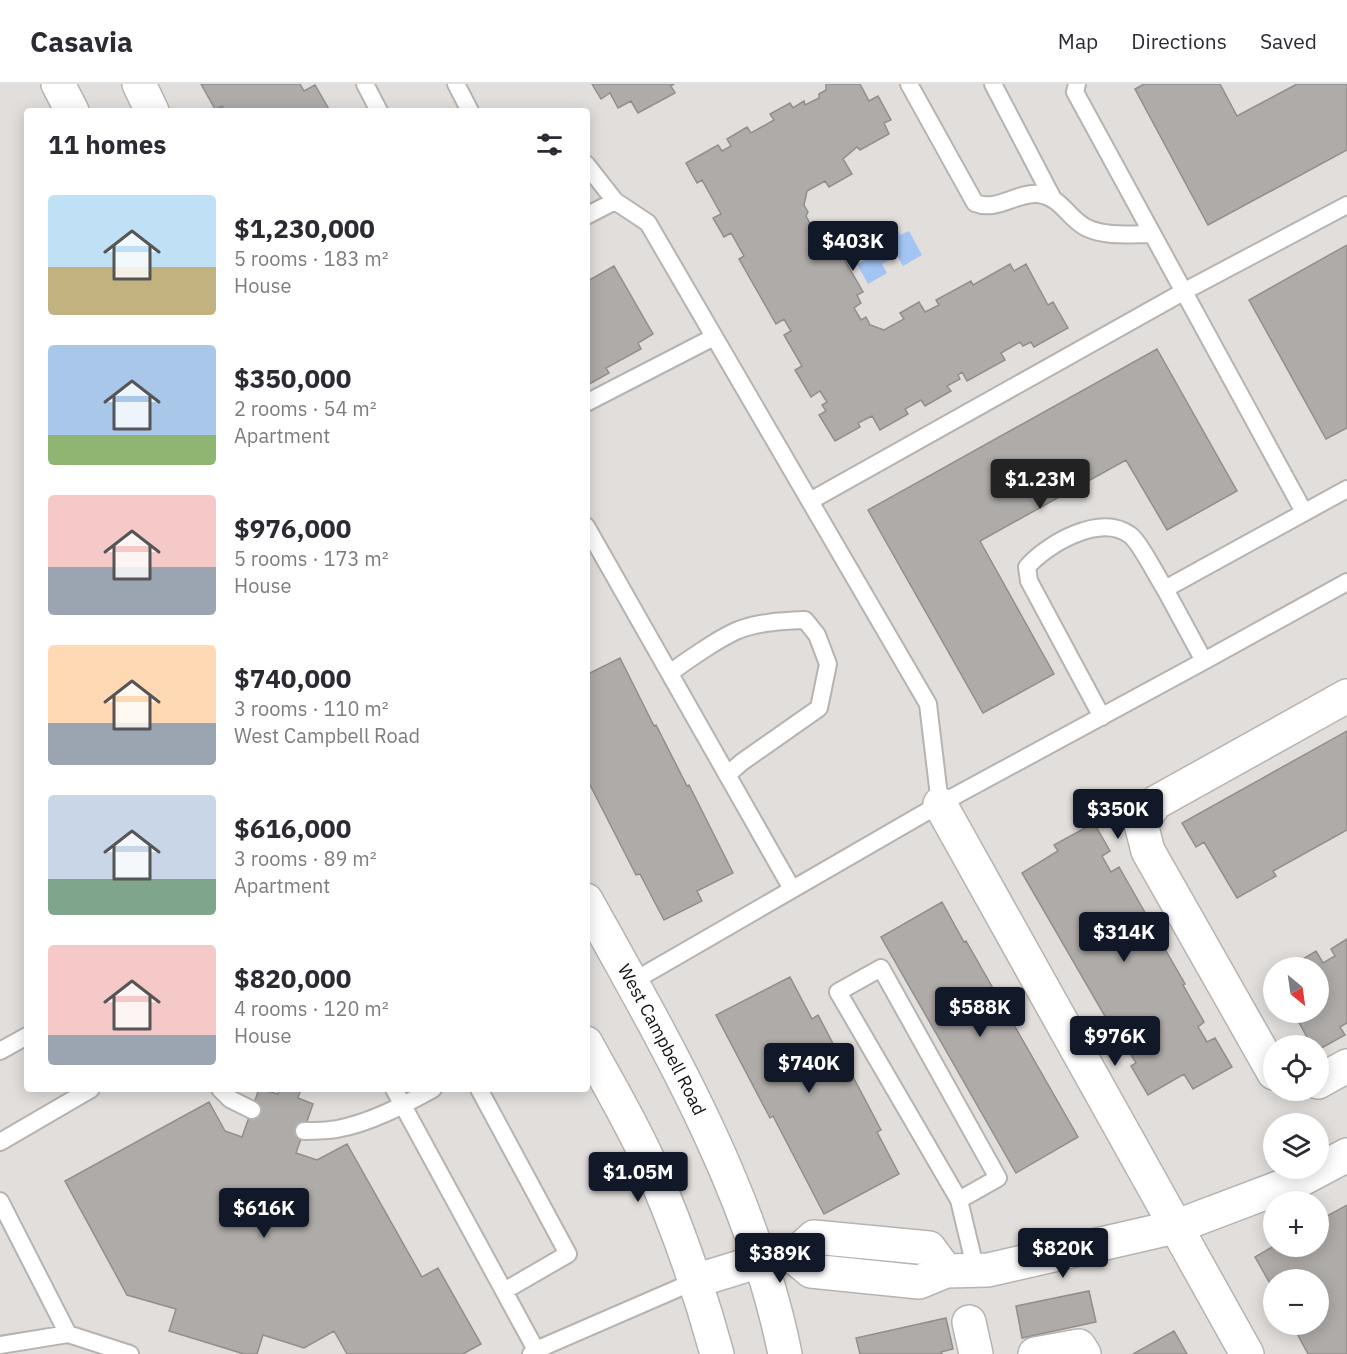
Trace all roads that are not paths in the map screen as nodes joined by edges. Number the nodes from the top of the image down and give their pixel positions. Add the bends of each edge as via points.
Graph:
1 (58, 84) edge
2 (139, 84) edge
3 (365, 84) edge
4 (456, 84) edge
5 (909, 84) edge
6 (993, 84) edge
7 (1077, 84) edge
8 (70, 108) edge
9 (151, 108) edge
10 (377, 108) edge
11 (468, 108) edge
12 (590, 169) edge
13 (1052, 197) junction
14 (615, 201) junction
15 (1347, 205) edge
16 (590, 214) edge
17 (1152, 234) junction
18 (1184, 292) junction
19 (714, 337) junction
20 (590, 401) edge
21 (1347, 489) edge
22 (810, 501) junction
23 (1304, 512) junction
24 (590, 533) edge
25 (1347, 582) edge
26 (1165, 589) junction
27 (1204, 661) junction
28 (670, 674) junction
29 (1347, 696) edge
30 (1102, 717) junction
31 (727, 775) junction
32 (940, 804) junction
33 (792, 889) junction
34 (590, 907) edge
35 (632, 982) junction
36 (24, 1038) edge
37 (0, 1051) edge
38 (590, 1051) edge
39 (1263, 1054) edge
40 (1347, 1066) edge
41 (1329, 1076) edge
42 (86, 1092) edge
43 (223, 1092) edge
44 (396, 1092) edge
45 (427, 1092) edge
46 (481, 1092) edge
47 (403, 1105) junction
48 (252, 1110) dead end
49 (304, 1131) dead end
50 (0, 1142) edge
51 (1347, 1155) edge
52 (959, 1200) junction
53 (0, 1201) edge
54 (1175, 1227) junction
55 (852, 1240) junction
56 (793, 1256) junction
57 (760, 1261) junction
58 (961, 1271) junction
59 (848, 1275) junction
60 (695, 1281) junction
61 (504, 1291) junction
62 (969, 1323) dead end
63 (68, 1334) junction
64 (0, 1345) edge
65 (533, 1352) edge
66 (130, 1354) edge
67 (717, 1354) edge
68 (785, 1354) edge
69 (976, 1354) edge
70 (1035, 1354) edge
71 (1084, 1354) edge
72 (1247, 1354) edge

1 - 8 street
2 - 9 street
3 - 10 lane
4 - 11 lane
5 - 13 lane via 975,203 984,207 1036,194
6 - 13 lane
7 - 17 lane via 1075,92
12 - 14 lane
13 - 17 lane via 1085,227 1105,234
14 - 16 lane
14 - 19 lane via 648,223
15 - 18 lane
17 - 18 lane
18 - 22 lane
18 - 23 lane
19 - 20 lane
19 - 22 lane
21 - 23 lane
22 - 32 lane via 928,704
23 - 26 lane
24 - 28 lane
25 - 27 lane
26 - 27 lane
26 - 30 lane via 1132,535 1119,529 1086,528 1041,553 1027,567 1029,581
27 - 30 lane
28 - 31 lane
28 - 31 lane via 736,631 779,621 805,620 817,634 828,664 819,708
29 - 39 street via 1155,803 1140,824 1148,851
30 - 32 lane
31 - 33 lane
32 - 33 lane
32 - 54 street
33 - 35 lane
34 - 35 street, West Campbell Road
35 - 57 street, West Campbell Road via 676,1062 733,1185
36 - 37 lane
38 - 60 street via 647,1159
40 - 41 street
42 - 50 lane
43 - 48 lane
44 - 47 lane
45 - 47 lane
46 - 61 lane via 568,1254
47 - 49 lane via 338,1129
47 - 61 lane
51 - 54 street via 1302,1179
52 - 52 lane via 998,1178 881,968 838,992
52 - 58 lane
53 - 63 lane
54 - 58 street via 1018,1263
54 - 72 street
55 - 56 street via 814,1237
55 - 58 street via 929,1248
55 - 59 street
56 - 57 street
56 - 59 street via 811,1271
57 - 60 street
57 - 68 street, West Campbell Road
58 - 59 street via 919,1282
60 - 65 lane
60 - 67 street
61 - 65 lane
62 - 69 street
63 - 64 lane
63 - 66 lane
70 - 71 street via 1079,1346

